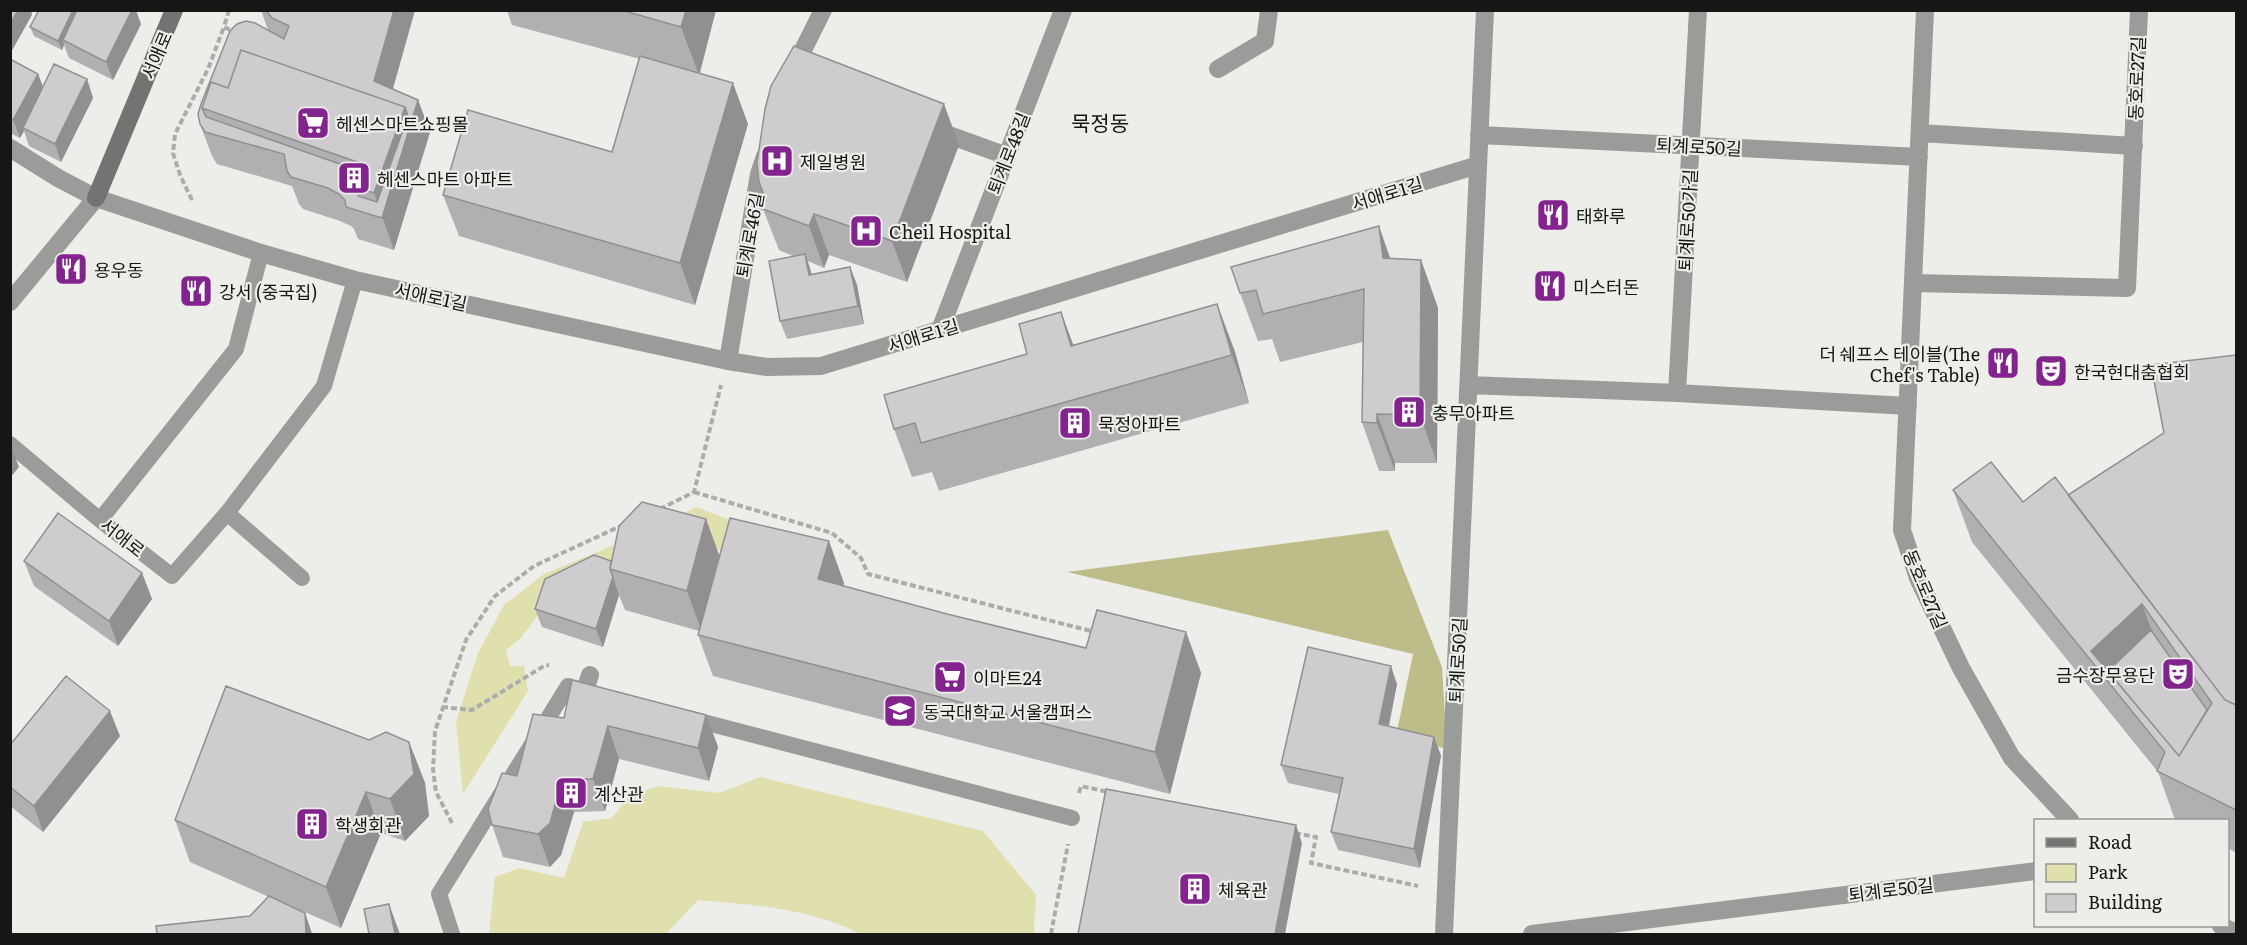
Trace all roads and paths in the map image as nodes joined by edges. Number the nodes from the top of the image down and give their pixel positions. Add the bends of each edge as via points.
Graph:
1 (174, 10) edge
2 (229, 10) edge
3 (823, 10) edge
4 (1063, 10) edge
5 (1269, 10) edge
6 (1485, 10) edge
7 (1698, 10) edge
8 (1925, 10) edge
9 (2139, 10) edge
10 (224, 27) junction
11 (243, 36) edge
12 (1218, 69) dead end
13 (792, 81) edge
14 (917, 123) edge
15 (1920, 133) junction
16 (1479, 135) junction
17 (771, 137) edge
18 (1691, 146) junction
19 (2133, 146) junction
20 (10, 148) edge
21 (1007, 156) junction
22 (1919, 157) junction
23 (1478, 165) junction
24 (96, 198) junction
25 (183, 227) junction
26 (261, 254) junction
27 (355, 280) junction
28 (1914, 283) junction
29 (10, 302) edge
30 (940, 330) junction
31 (728, 361) junction
32 (1469, 385) junction
33 (1677, 393) junction
34 (1908, 406) junction
35 (10, 444) edge
36 (694, 492) junction
37 (654, 512) edge
38 (227, 513) junction
39 (100, 520) junction
40 (626, 524) edge
41 (302, 578) dead end
42 (1106, 635) edge
43 (544, 666) dead end
44 (609, 697) edge
45 (442, 707) junction
46 (667, 712) edge
47 (1115, 794) edge
48 (1072, 818) junction
49 (2069, 819) edge
50 (1294, 832) edge
51 (466, 851) junction
52 (2034, 871) edge
53 (1426, 888) dead end
54 (452, 934) edge
55 (1051, 934) edge
56 (1444, 934) edge
57 (1532, 934) edge

1 - 24 street, 서애로
2 - 10 path
3 - 13 street
4 - 21 street, 퇴계로48길
5 - 12 street via 1265,41
6 - 16 street, 퇴계로50길
7 - 18 street, 퇴계로50가길
8 - 15 street, 동호로27길
9 - 19 street, 동호로27길
10 - 11 path
10 - 25 path via 175,134 173,153 193,201
14 - 21 street
15 - 19 street, 동호로27길
15 - 22 street, 동호로27길
16 - 18 street, 퇴계로50길
16 - 23 street, 퇴계로50길
17 - 31 street, 퇴계로46길 via 759,174
18 - 22 street, 퇴계로50길
18 - 33 street, 퇴계로50가길
19 - 28 street, 동호로27길 via 2127,288
20 - 24 street
21 - 30 street, 퇴계로48길
22 - 28 street, 동호로27길
23 - 30 street, 서애로1길
23 - 32 street, 퇴계로50길
24 - 25 street, 서애로1길
24 - 29 street, 서애로
25 - 26 street, 서애로1길
26 - 27 street, 서애로1길
26 - 39 lane via 237,349
27 - 31 street, 서애로1길
27 - 38 lane via 324,386
28 - 34 street, 동호로27길
30 - 31 street, 서애로1길 via 821,366 767,367
31 - 36 path
32 - 33 street
32 - 56 street, 퇴계로50길
33 - 34 street
34 - 49 street, 동호로27길 via 1902,530 1918,578 1961,668 2012,758
35 - 39 lane, 서애로
36 - 37 path
36 - 42 path via 832,533 861,558 868,574
38 - 39 lane, 서애로 via 172,576
38 - 41 lane
40 - 45 path via 534,566 495,596 466,640
43 - 45 path via 472,710
44 - 51 lane via 588,683 568,686
45 - 51 path via 435,731 436,792
46 - 48 lane
47 - 48 path via 1081,786
48 - 55 path
50 - 53 path via 1316,837 1311,862
51 - 54 lane via 439,894
52 - 57 street, 퇴계로50길

